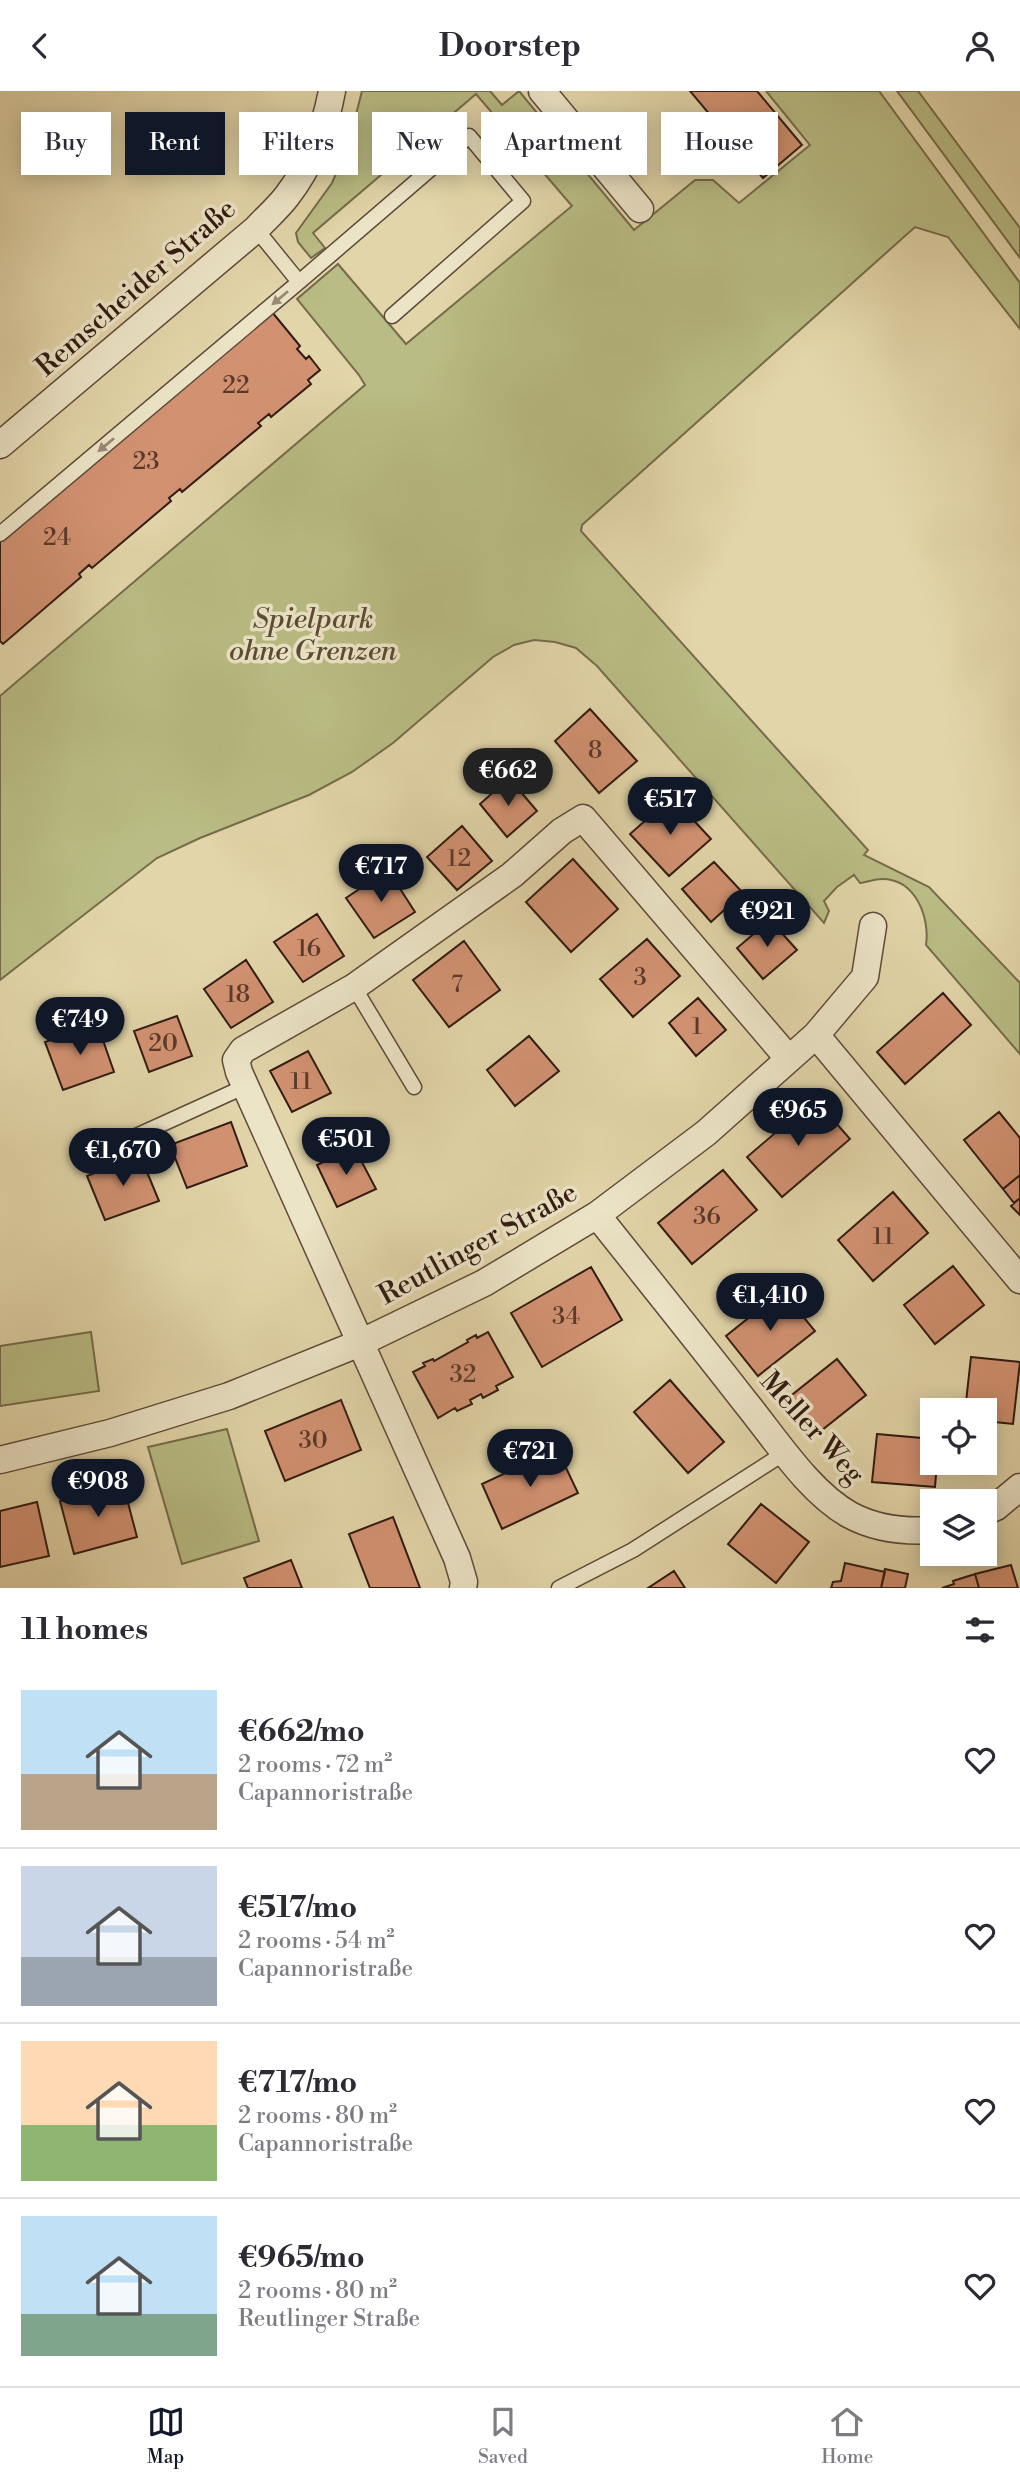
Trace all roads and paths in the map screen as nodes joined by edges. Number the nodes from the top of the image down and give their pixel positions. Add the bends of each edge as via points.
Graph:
1 (332, 91) edge
2 (542, 91) edge
3 (640, 209) dead end
4 (256, 229) junction
5 (299, 282) junction
6 (392, 316) dead end
7 (0, 446) edge
8 (0, 534) edge
9 (873, 926) dead end
10 (354, 987) junction
11 (816, 1035) junction
12 (789, 1059) junction
13 (246, 1086) junction
14 (414, 1087) dead end
15 (136, 1136) dead end
16 (597, 1215) junction
17 (1020, 1280) edge
18 (360, 1343) junction
19 (786, 1452) junction
20 (0, 1460) edge
21 (1020, 1487) edge
22 (997, 1506) edge
23 (920, 1530) edge
24 (463, 1588) edge
25 (559, 1588) edge

1 - 4 street, Remscheider Straße via 307,163 286,197
2 - 3 street
4 - 5 lane
4 - 7 street, Remscheider Straße
5 - 6 lane via 469,136 523,201
5 -> 8 lane
9 - 11 street, Reutlinger Straße via 865,977
10 - 12 street via 512,875 583,818
10 - 13 street via 243,1050 236,1060
10 - 14 lane
11 - 12 street, Reutlinger Straße
11 - 17 street
12 - 16 street, Reutlinger Straße via 706,1133
13 - 15 lane
13 - 18 street
16 - 18 street, Reutlinger Straße via 484,1283
16 - 19 street, Meller Weg
18 - 20 street, Reutlinger Straße via 229,1396 110,1433
18 - 24 street via 457,1558
19 - 23 street, Meller Weg via 830,1502 851,1515 878,1527
19 - 25 lane via 633,1550
21 - 22 street

